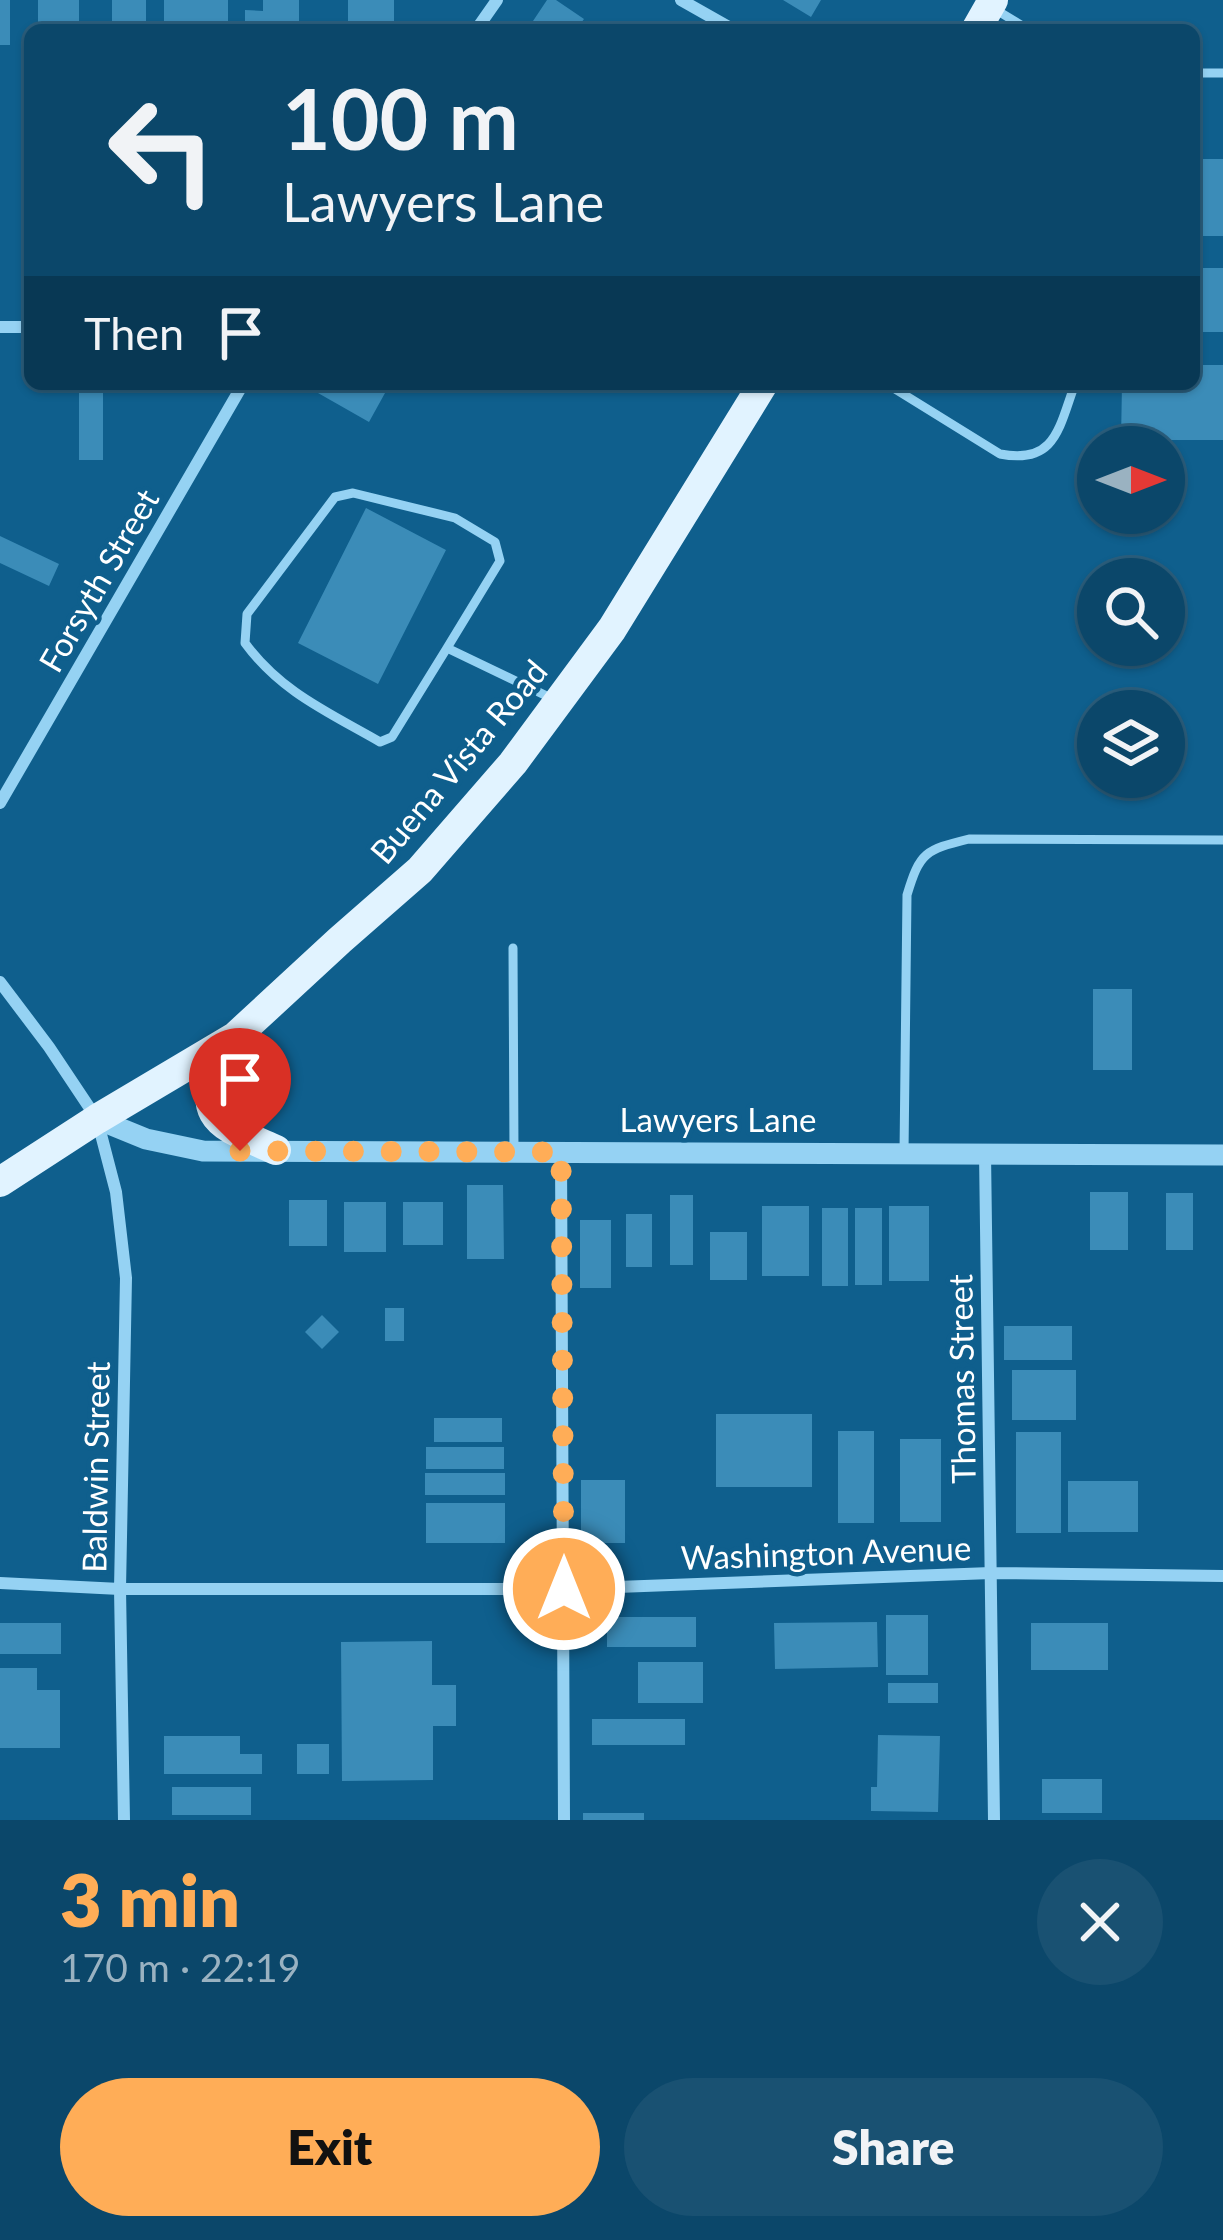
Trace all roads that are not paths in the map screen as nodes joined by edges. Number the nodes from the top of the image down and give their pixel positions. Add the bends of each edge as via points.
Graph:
1 (681, 0) edge
2 (986, 12) edge
3 (723, 24) edge
4 (1015, 24) edge
5 (241, 390) edge
6 (759, 390) edge
7 (896, 390) edge
8 (1073, 390) edge
9 (447, 648) junction
10 (558, 701) junction
11 (0, 803) edge
12 (1223, 840) edge
13 (513, 949) dead end
14 (0, 982) edge
15 (220, 1046) junction
16 (97, 1119) junction
17 (277, 1150) junction
18 (514, 1152) junction
19 (561, 1152) junction
20 (904, 1154) junction
21 (985, 1154) junction
22 (1223, 1155) edge
23 (0, 1182) edge
24 (991, 1573) junction
25 (1223, 1576) edge
26 (0, 1583) edge
27 (120, 1589) junction
28 (564, 1589) junction
29 (124, 1820) edge
30 (564, 1820) edge
31 (994, 1820) edge

1 - 3 street
2 - 4 lane
5 - 11 street, Forsyth Street
6 - 10 main road, Buena Vista Road via 612,629
7 - 8 lane via 1019,458 1056,437
9 - 9 lane via 392,737 380,742 263,668 245,643 247,614 335,497 353,493 454,518 495,542 500,561
9 - 10 lane
10 - 15 main road, Buena Vista Road via 420,870
12 - 20 lane via 969,839 917,862 907,896
13 - 18 lane
14 - 16 street
15 - 16 main road, Buena Vista Road
15 - 17 main road via 209,1102 222,1126
16 - 17 street, Lawyers Lane via 203,1151
16 - 23 main road, Buena Vista Road
16 - 27 street, Baldwin Street via 126,1278
17 - 18 street, Lawyers Lane
18 - 19 street, Lawyers Lane
19 - 20 street, Lawyers Lane
19 - 28 street
20 - 21 street, Lawyers Lane
21 - 22 street, Lawyers Lane
21 - 24 street, Thomas Street
24 - 25 street, Washington Avenue
24 - 28 street, Washington Avenue
24 - 31 street, Thomas Street
26 - 27 street, Washington Avenue
27 - 28 street, Washington Avenue
27 - 29 street, Baldwin Street
28 - 30 street

